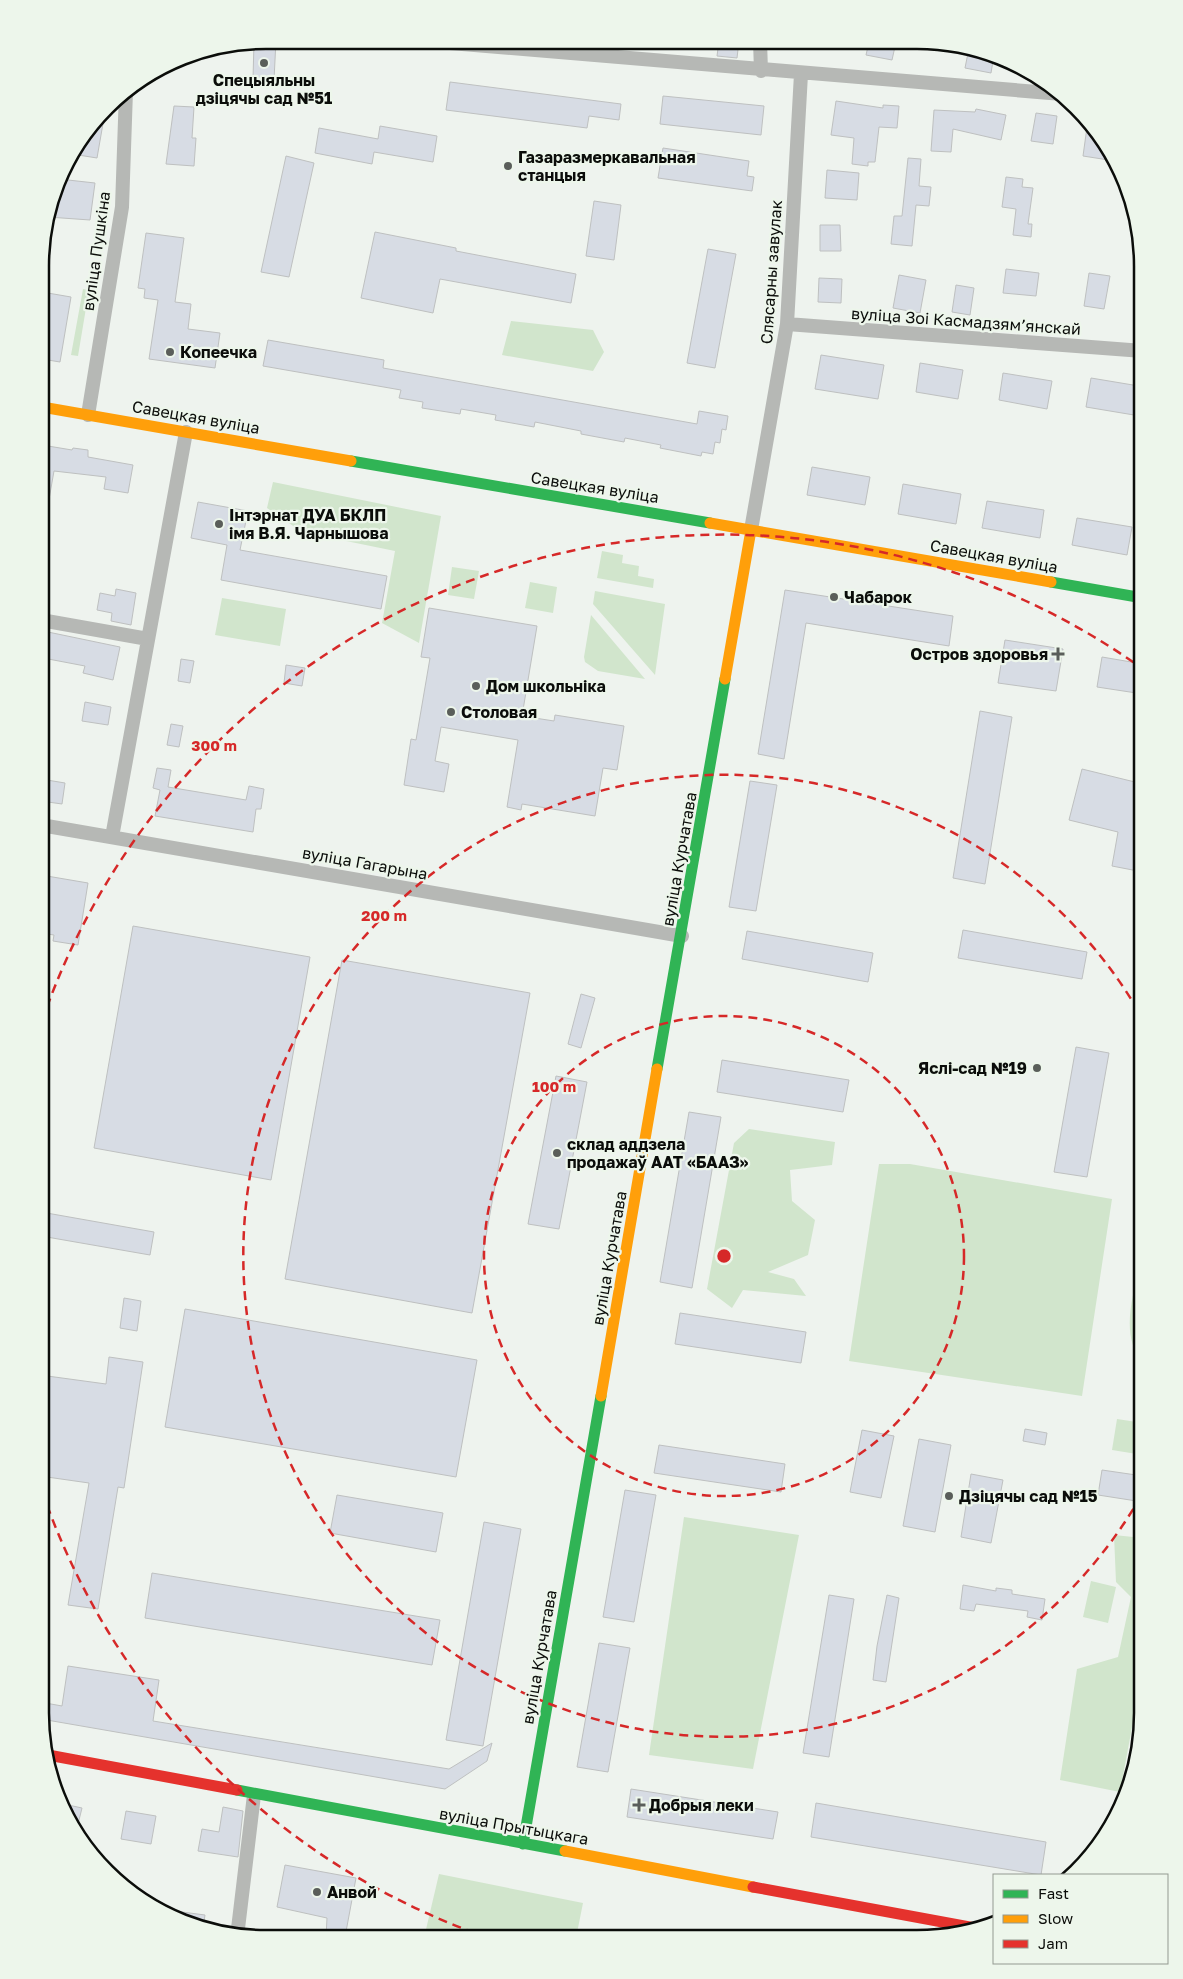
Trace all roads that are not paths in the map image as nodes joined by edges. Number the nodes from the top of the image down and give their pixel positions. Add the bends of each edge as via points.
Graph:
1 (562, 49) edge
2 (760, 49) edge
3 (761, 70) junction
4 (801, 74) junction
5 (1048, 93) edge
6 (126, 101) edge
7 (787, 324) junction
8 (1134, 350) edge
9 (49, 408) edge
10 (88, 414) junction
11 (186, 432) junction
12 (751, 530) junction
13 (1134, 596) edge
14 (49, 621) edge
15 (148, 639) junction
16 (49, 826) edge
17 (112, 837) junction
18 (682, 936) junction
19 (53, 1756) edge
20 (254, 1795) junction
21 (523, 1844) junction
22 (962, 1926) edge
23 (238, 1928) edge

1 - 3 street
2 - 3 street
3 - 4 street
4 - 5 street
4 - 7 street, Слясарны завулак
6 - 10 street, вуліца Пушкіна via 122,207
7 - 8 street, вуліца Зоі Касмадзямʼянскай
7 - 12 street, Слясарны завулак
9 - 10 main road, Савецкая вуліца
10 - 11 main road, Савецкая вуліца
11 - 12 main road, Савецкая вуліца
11 - 15 street
12 - 13 main road, Савецкая вуліца
12 - 18 main road, вуліца Курчатава
14 - 15 street
15 - 17 street
16 - 17 street, вуліца Гагарына
17 - 18 street, вуліца Гагарына
18 - 21 main road, вуліца Курчатава
19 - 20 main road, вуліца Прытыцкага
20 - 21 main road, вуліца Прытыцкага
20 - 23 street
21 - 22 main road, вуліца Прытыцкага

